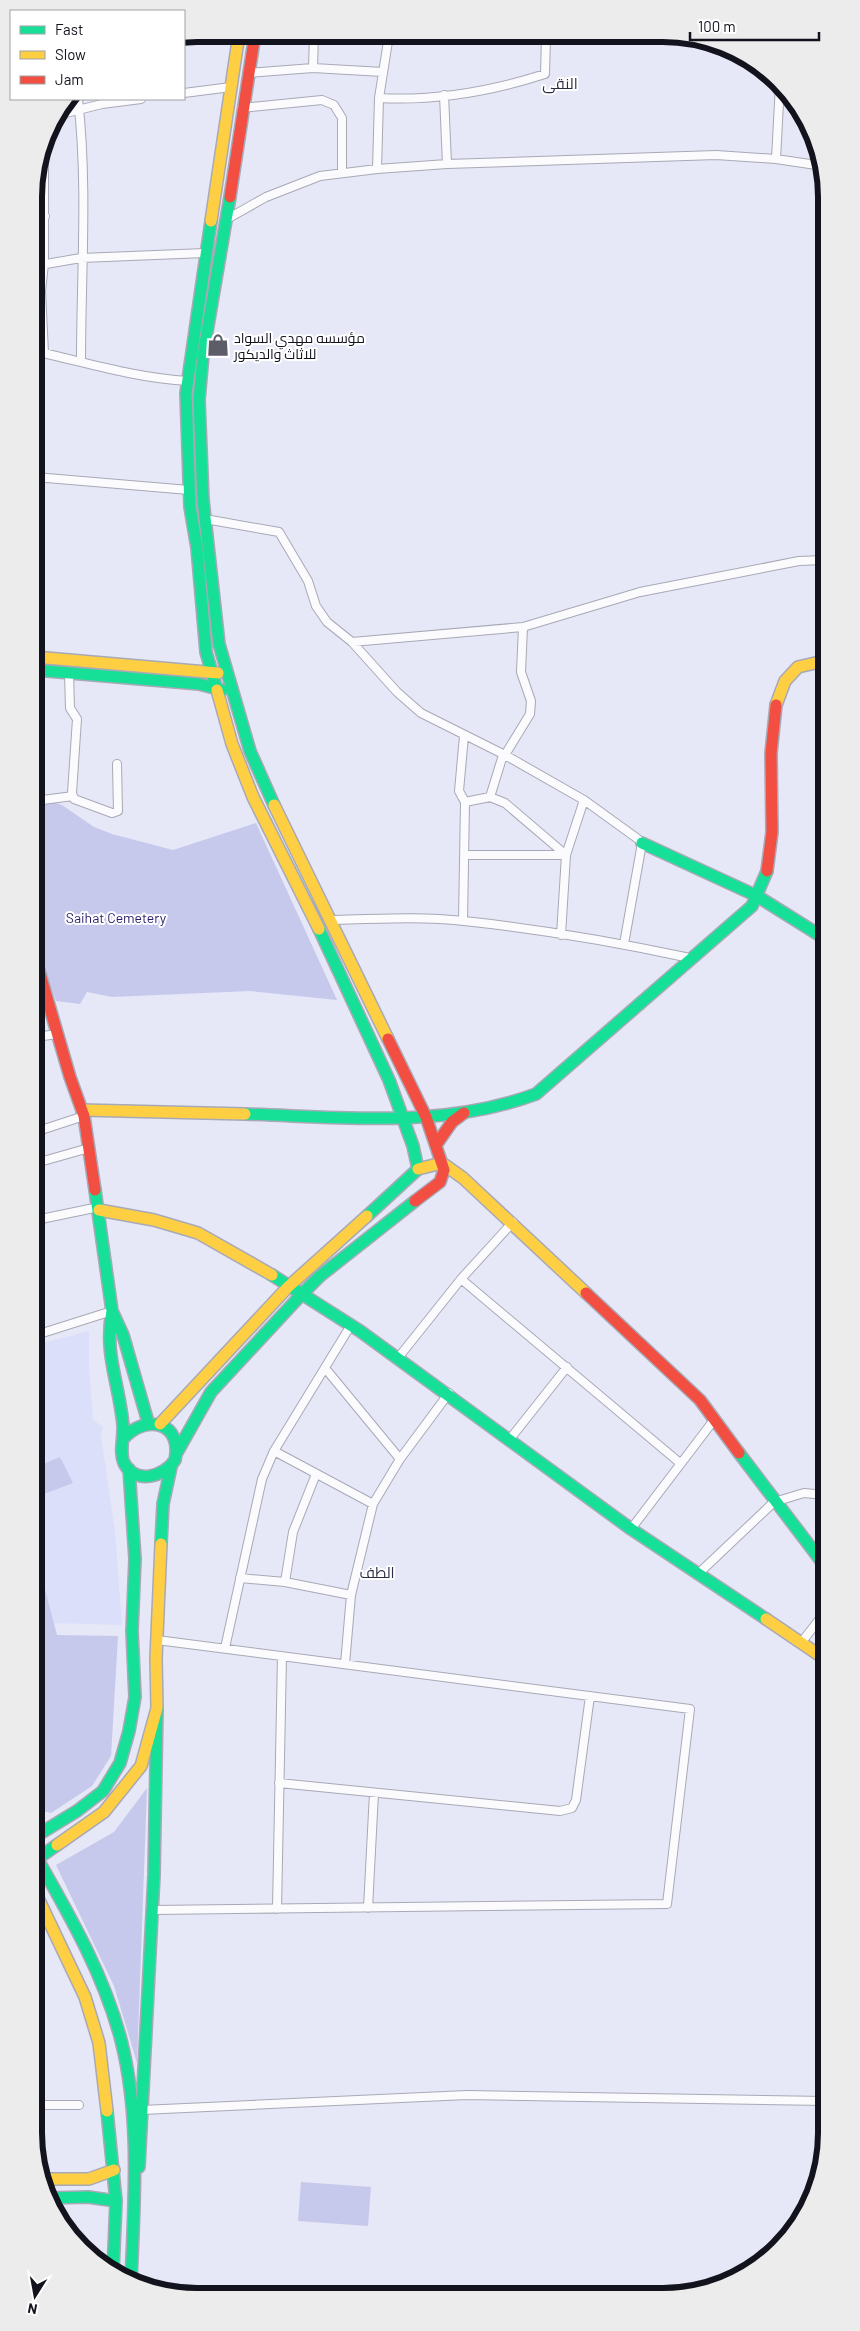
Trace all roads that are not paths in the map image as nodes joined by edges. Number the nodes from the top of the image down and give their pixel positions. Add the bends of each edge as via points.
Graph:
1 (546, 42) edge
2 (238, 43) edge
3 (253, 43) edge
4 (314, 43) edge
5 (388, 43) edge
6 (313, 68) junction
7 (383, 72) junction
8 (248, 74) junction
9 (231, 87) junction
10 (185, 93) edge
11 (444, 95) junction
12 (779, 96) edge
13 (380, 98) junction
14 (78, 100) edge
15 (133, 100) edge
16 (242, 108) junction
17 (79, 110) junction
18 (68, 113) edge
19 (776, 159) junction
20 (447, 164) junction
21 (814, 165) edge
22 (377, 169) junction
23 (342, 173) junction
24 (44, 175) edge
25 (45, 216) joint
26 (227, 219) junction
27 (205, 253) junction
28 (81, 258) junction
29 (44, 264) junction
30 (43, 271) edge
31 (43, 338) edge
32 (44, 353) joint
33 (81, 361) junction
34 (188, 381) junction
35 (43, 479) edge
36 (189, 490) junction
37 (205, 519) junction
38 (818, 560) edge
39 (523, 627) junction
40 (352, 642) junction
41 (43, 658) edge
42 (818, 662) edge
43 (43, 671) edge
44 (69, 673) junction
45 (213, 673) junction
46 (228, 674) junction
47 (217, 689) junction
48 (233, 693) junction
49 (464, 736) junction
50 (504, 755) junction
51 (117, 764) dead end
52 (73, 796) junction
53 (490, 798) junction
54 (43, 800) edge
55 (584, 800) junction
56 (465, 802) junction
57 (642, 843) junction
58 (566, 855) junction
59 (465, 856) junction
60 (757, 896) junction
61 (330, 920) junction
62 (463, 921) junction
63 (818, 934) edge
64 (561, 935) junction
65 (624, 944) junction
66 (690, 958) junction
67 (43, 984) edge
68 (58, 1034) junction
69 (43, 1036) edge
70 (83, 1113) junction
71 (465, 1113) junction
72 (426, 1118) junction
73 (404, 1119) junction
74 (43, 1129) edge
75 (436, 1145) junction
76 (89, 1148) junction
77 (43, 1160) edge
78 (442, 1162) junction
79 (418, 1169) junction
80 (99, 1208) junction
81 (43, 1219) edge
82 (512, 1222) junction
83 (461, 1279) junction
84 (288, 1287) junction
85 (302, 1295) junction
86 (112, 1311) junction
87 (351, 1325) junction
88 (43, 1332) edge
89 (398, 1358) junction
90 (567, 1367) junction
91 (325, 1368) junction
92 (449, 1394) junction
93 (714, 1420) junction
94 (148, 1422) junction
95 (160, 1424) junction
96 (123, 1439) junction
97 (510, 1439) junction
98 (274, 1451) junction
99 (176, 1454) junction
100 (400, 1459) junction
101 (680, 1463) junction
102 (171, 1467) junction
103 (129, 1469) junction
104 (316, 1474) junction
105 (817, 1494) edge
106 (774, 1502) junction
107 (373, 1504) junction
108 (631, 1529) junction
109 (817, 1556) edge
110 (698, 1574) junction
111 (240, 1578) junction
112 (285, 1582) junction
113 (351, 1595) junction
114 (817, 1622) edge
115 (157, 1640) junction
116 (801, 1643) junction
117 (224, 1648) junction
118 (817, 1654) edge
119 (282, 1656) junction
120 (344, 1664) junction
121 (590, 1696) junction
122 (157, 1708) junction
123 (279, 1783) junction
124 (374, 1793) junction
125 (43, 1824) edge
126 (50, 1826) junction
127 (43, 1831) edge
128 (43, 1854) edge
129 (43, 1868) edge
130 (43, 1908) edge
131 (368, 1908) junction
132 (276, 1909) junction
133 (152, 1910) junction
134 (817, 2101) edge
135 (43, 2105) edge
136 (79, 2105) dead end
137 (142, 2110) junction
138 (114, 2170) junction
139 (50, 2179) edge
140 (56, 2198) edge
141 (116, 2201) junction
142 (134, 2226) junction
143 (113, 2263) edge
144 (131, 2274) edge

1 - 11 street via 545,74 482,91
2 - 9 main road
3 - 8 main road
4 - 6 street
5 - 7 street
6 - 7 street
6 - 8 street
7 - 13 street
8 - 16 main road
9 - 10 street
9 - 27 main road
11 - 13 street
11 - 20 street
12 - 19 street
13 - 22 street
14 - 17 street
15 - 17 street
16 - 23 street via 322,100 334,105 342,118
16 - 26 main road
17 - 18 street
17 - 28 street via 84,186
19 - 20 street via 716,155
19 - 21 street
20 - 22 street
22 - 23 street
23 - 26 street via 320,176 266,197
24 - 25 street
25 - 29 street
26 - 37 main road via 201,382
27 - 28 street
27 - 34 main road
28 - 29 street
28 - 33 street
29 - 30 street
31 - 32 street
32 - 33 street
33 - 34 street via 145,377
34 - 36 main road
35 - 36 street
36 - 45 main road via 206,652
37 - 40 street via 279,532 308,581 316,606 328,622
37 - 46 main road via 219,644
38 - 39 street via 799,561 640,592
39 - 40 street
39 - 50 street via 521,672 531,701 530,714
40 - 49 street via 421,713
41 - 45 main road
42 - 60 main road via 798,667 784,683 774,708 771,731 771,852 764,884
43 - 44 main road
44 - 47 main road via 199,684
44 - 52 street via 70,708 76,719
45 - 46 main road
45 - 47 main road
46 - 48 main road
47 - 48 main road
47 - 73 main road via 232,744 253,797 333,958
48 - 61 main road via 250,751
49 - 50 street
49 - 56 street via 459,791
50 - 53 street
50 - 55 street
51 - 52 street via 120,808 116,813 77,802
52 - 54 street
53 - 56 street
53 - 58 street via 505,803
55 - 57 street
55 - 58 street
56 - 59 street
57 - 60 main road
57 - 65 street
58 - 59 street
58 - 64 street
59 - 62 street
60 - 63 main road
60 - 66 main road via 752,906
61 - 62 street
61 - 72 main road
62 - 64 street
64 - 65 street
65 - 66 street
66 - 71 main road via 536,1094 518,1103
67 - 68 main road
68 - 69 street
68 - 70 main road
70 - 73 main road
70 - 74 street
70 - 76 main road
71 - 72 main road
71 - 75 main road via 452,1122
72 - 73 main road
72 - 75 main road
73 - 79 main road
75 - 78 main road
76 - 77 street
76 - 80 main road
78 - 79 main road
78 - 82 main road
78 - 85 main road via 444,1170 440,1182 320,1276
79 - 84 main road
80 - 81 street
80 - 84 main road via 198,1233
80 - 86 main road
82 - 83 street
82 - 93 main road via 700,1400
83 - 89 street
83 - 90 street
84 - 85 main road
84 - 95 main road
85 - 87 main road
85 - 99 main road via 211,1392
86 - 88 street
86 - 94 main road via 123,1335
86 - 96 main road via 108,1332
87 - 89 main road
87 - 91 street
89 - 92 main road
90 - 97 street
90 - 101 street
91 - 98 street
91 - 100 street
92 - 97 main road
92 - 100 street
93 - 101 street
93 - 106 main road
94 - 95 main road
94 - 96 main road via 130,1429
95 - 99 main road via 171,1432
96 - 103 main road via 121,1454
97 - 108 main road
98 - 104 street
98 - 111 street via 262,1479
99 - 102 main road
100 - 107 street
101 - 108 street
102 - 103 main road via 155,1477 142,1477
102 - 115 main road via 163,1504
103 - 126 main road via 134,1559 132,1631 135,1697 130,1731 120,1763 104,1791
104 - 107 street
104 - 112 street via 294,1532
105 - 106 street via 804,1493
106 - 109 main road
106 - 110 street
107 - 113 street
108 - 110 main road
110 - 116 main road
111 - 112 street
111 - 117 street
112 - 113 street
113 - 120 street
114 - 116 street
115 - 117 street
115 - 122 main road
116 - 118 main road
117 - 119 street
119 - 120 street
119 - 123 street
120 - 121 street
121 - 124 street via 576,1800 572,1808 560,1811
121 - 131 street via 690,1709 667,1904
122 - 128 main road via 141,1766 123,1791 104,1812
122 - 133 main road
123 - 124 street
123 - 132 street
124 - 131 street
125 - 126 main road
126 - 127 main road
129 - 142 main road via 76,1926 98,1974 117,2031 126,2069 134,2147
130 - 138 main road via 84,1997 99,2044
131 - 132 street
132 - 133 street
133 - 137 main road
134 - 137 street via 467,2095
135 - 136 street
137 - 142 main road
138 - 139 main road via 105,2176 91,2178
138 - 141 main road
140 - 141 main road
141 - 143 main road
142 - 144 main road

